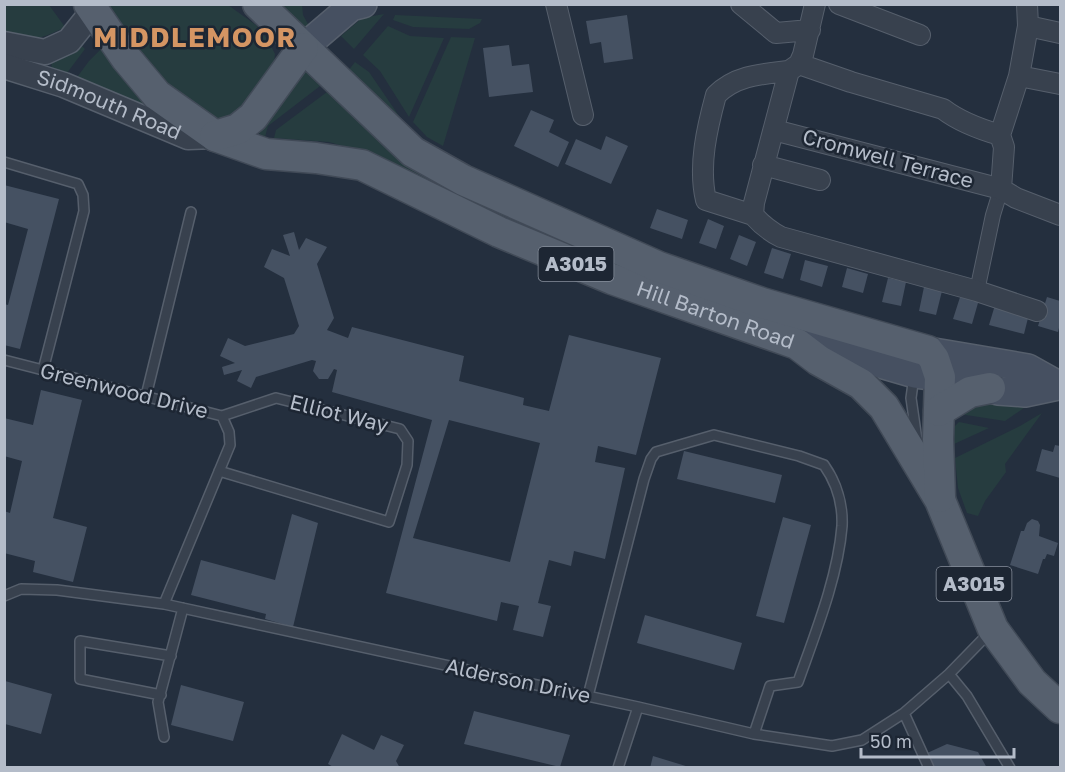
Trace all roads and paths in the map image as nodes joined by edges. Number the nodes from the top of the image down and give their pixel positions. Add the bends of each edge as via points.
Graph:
1 (258, 4) edge
2 (363, 4) edge
3 (556, 4) edge
4 (741, 4) edge
5 (815, 4) edge
6 (839, 4) edge
7 (1027, 4) edge
8 (93, 7) edge
9 (1028, 26) junction
10 (810, 30) junction
11 (776, 33) junction
12 (1060, 33) edge
13 (920, 35) dead end
14 (4, 44) edge
15 (303, 48) junction
16 (797, 63) junction
17 (4, 66) edge
18 (1019, 76) junction
19 (1060, 84) edge
20 (583, 115) dead end
21 (774, 130) junction
22 (1000, 135) junction
23 (215, 136) junction
24 (4, 162) edge
25 (763, 165) junction
26 (820, 180) dead end
27 (1001, 189) junction
28 (191, 212) dead end
29 (753, 214) junction
30 (1060, 215) edge
31 (977, 291) junction
32 (1037, 311) dead end
33 (797, 344) junction
34 (4, 360) edge
35 (924, 365) junction
36 (44, 370) junction
37 (1059, 386) edge
38 (990, 388) junction
39 (146, 396) junction
40 (939, 411) junction
41 (222, 416) junction
42 (219, 471) junction
43 (923, 471) junction
44 (940, 500) junction
45 (4, 596) edge
46 (164, 604) junction
47 (183, 608) junction
48 (993, 629) junction
49 (171, 656) junction
50 (949, 674) junction
51 (161, 695) junction
52 (588, 696) junction
53 (638, 707) junction
54 (1060, 708) edge
55 (904, 713) junction
56 (754, 734) junction
57 (164, 737) dead end
58 (618, 768) edge
59 (929, 768) edge
60 (1010, 768) edge

1 - 15 main road, Hill Barton Road
2 - 15 main road via 351,7
3 - 20 street
4 - 11 street
5 - 10 street
6 - 13 street
7 - 9 street
8 - 14 street, Sidmouth Road via 69,41 45,52
8 - 23 main road, Hill Barton Road via 126,58 157,95
9 - 12 street
9 - 18 street
10 - 11 street
10 - 16 street
11 - 16 street via 793,51
15 - 23 main road via 253,117 238,129
15 - 35 main road, Hill Barton Road / A3015 via 413,152 464,180 659,267
16 - 21 street
16 - 22 street via 943,109 981,130
16 - 29 street via 735,81 716,95 703,176 706,200
17 - 23 street, Sidmouth Road via 64,85 188,137
18 - 19 street
18 - 22 street
21 - 25 street
21 - 27 street, Cromwell Terrace
22 - 27 street via 1004,147
23 - 33 main road, Hill Barton Road / A3015 via 266,154 362,165 499,232 612,279
24 - 36 lane via 78,184 83,195 84,211
25 - 26 street
25 - 29 street
27 - 30 street, Cromwell Terrace
27 - 31 street
28 - 39 lane
29 - 31 street via 770,232 781,237
31 - 32 street
33 - 35 main road, Hill Barton Road
33 - 43 main road, A3015 via 861,384 884,407
34 - 36 lane, Greenwood Drive
35 - 37 main road, Hill Barton Road via 1028,368
35 - 38 main road, Hill Barton Road
35 - 40 main road, A3015
35 - 43 lane via 911,398
36 - 39 lane, Greenwood Drive
37 - 38 main road, Hill Barton Road via 1025,393
38 - 40 main road via 970,392
39 - 41 lane, Greenwood Drive
40 - 44 main road, A3015
41 - 42 lane, Greenwood Drive via 230,445
41 - 42 lane, Elliot Way via 276,398 400,429 408,441 407,465 389,522
42 - 46 lane, Greenwood Drive
43 - 44 main road, A3015
44 - 48 main road, A3015
45 - 46 lane, Alderson Drive via 21,589 57,590
46 - 47 lane, Alderson Drive
47 - 49 lane
47 - 52 lane, Alderson Drive
48 - 50 lane, Alderson Drive
48 - 54 main road, A3015 via 1032,682
49 - 51 lane
49 - 51 lane via 80,641 80,679
50 - 55 lane, Alderson Drive
50 - 60 lane via 967,696
51 - 57 lane via 158,702
52 - 53 lane, Alderson Drive
52 - 56 lane via 651,459 657,452 714,435 732,438 824,465 833,477 840,500 842,525 820,620 798,682 770,686
53 - 56 lane, Alderson Drive
53 - 58 lane
55 - 56 lane, Alderson Drive via 862,740 832,746
55 - 59 lane

